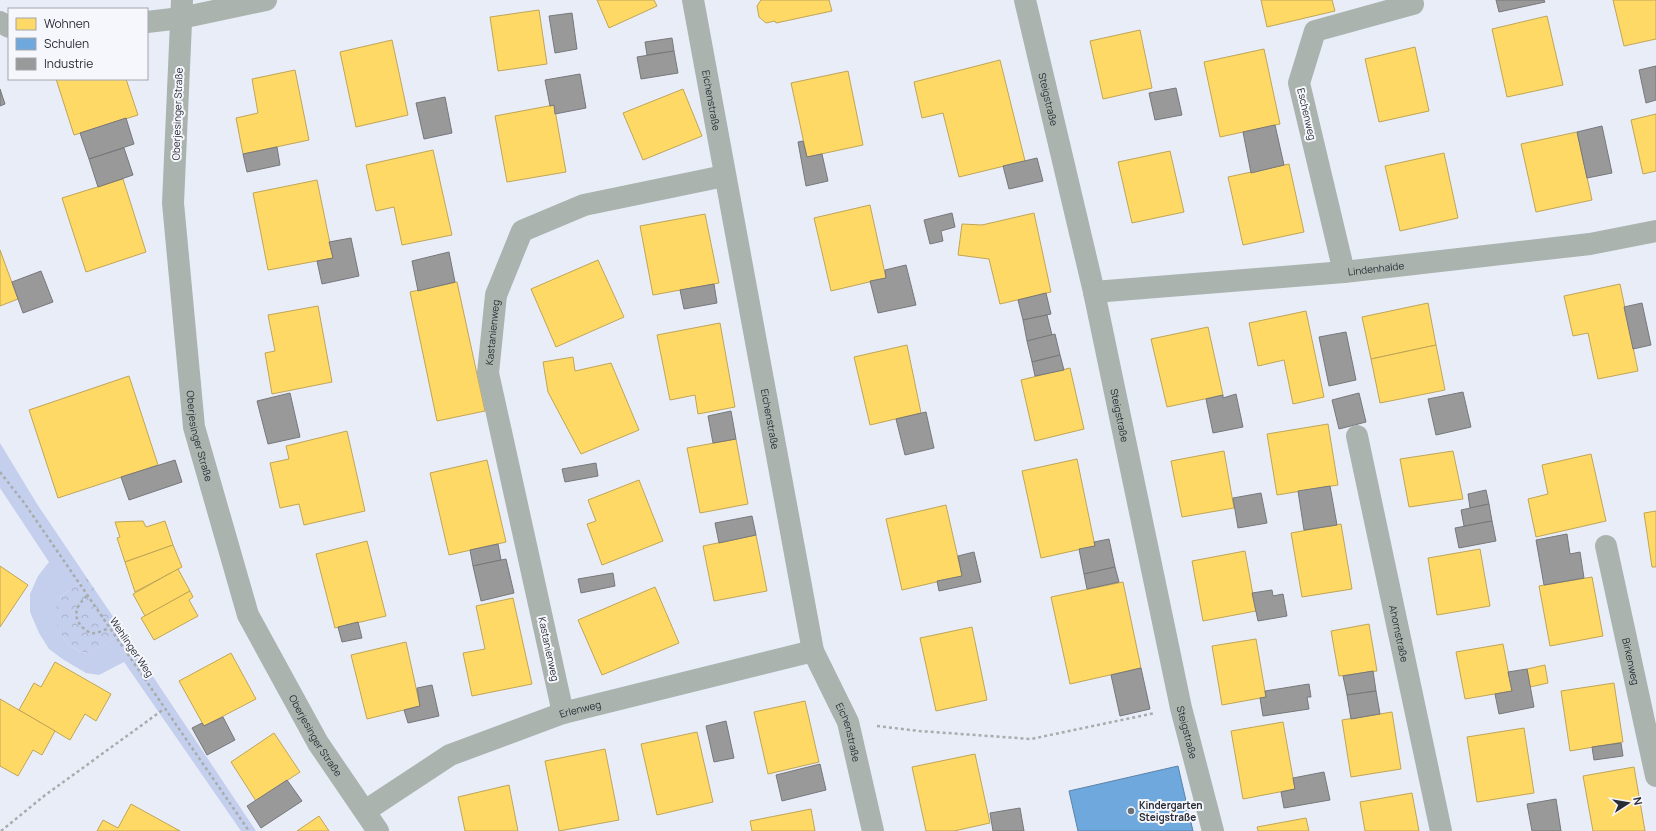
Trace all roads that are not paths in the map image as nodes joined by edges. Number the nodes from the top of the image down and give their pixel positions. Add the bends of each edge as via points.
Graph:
1 (266, 0) edge
2 (693, 0) edge
3 (1025, 0) edge
4 (1413, 4) dead end
5 (182, 9) edge
6 (148, 22) edge
7 (724, 176) junction
8 (1656, 231) edge
9 (1344, 272) junction
10 (1094, 292) junction
11 (1357, 436) dead end
12 (1606, 546) dead end
13 (813, 651) junction
14 (563, 713) junction
15 (1656, 776) edge
16 (365, 811) junction
17 (378, 831) edge
18 (873, 831) edge
19 (1213, 831) edge
20 (1441, 831) edge

1 - 5 street
2 - 7 street, Eichenstraße
3 - 10 street, Steigstraße
4 - 9 street, Eschenweg via 1315,32 1299,83
5 - 6 street
5 - 16 street, Oberjesinger Straße via 173,203 194,427 248,615 318,743
7 - 13 street, Eichenstraße
7 - 14 street, Kastanienweg via 584,205 522,231 496,294 488,373
8 - 9 street, Lindenhalde via 1590,244
9 - 10 street, Lindenhalde
10 - 19 street, Steigstraße via 1181,708
11 - 20 street, Ahornstraße
12 - 15 street, Birkenweg
13 - 14 street, Erlenweg
13 - 18 street, Eichenstraße via 848,722
14 - 16 street, Erlenweg via 450,755
16 - 17 street, Oberjesinger Straße

